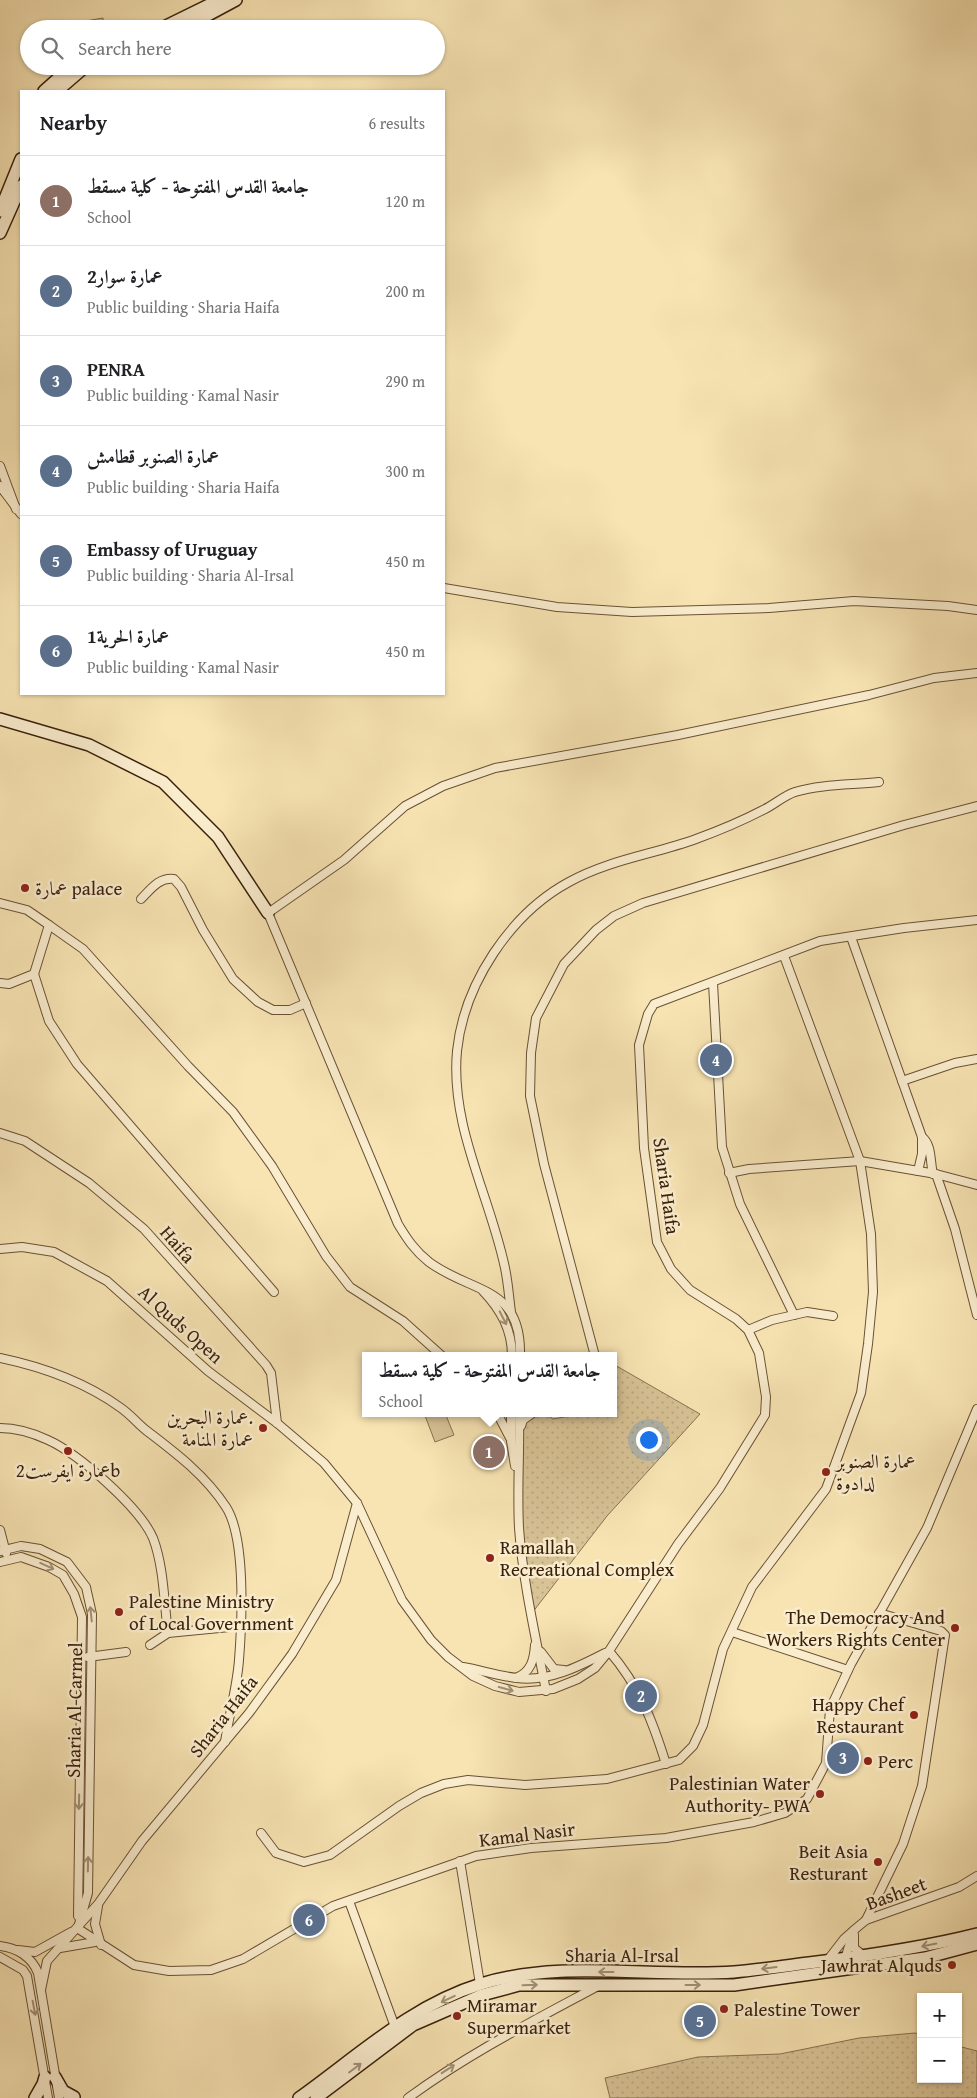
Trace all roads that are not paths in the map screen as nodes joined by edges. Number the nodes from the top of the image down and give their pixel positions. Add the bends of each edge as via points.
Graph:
1 (219, 0) edge
2 (236, 0) edge
3 (178, 20) edge
4 (199, 20) edge
5 (62, 75) edge
6 (75, 75) edge
7 (45, 90) edge
8 (57, 90) edge
9 (20, 161) edge
10 (20, 188) edge
11 (0, 211) edge
12 (0, 233) edge
13 (0, 466) edge
14 (0, 486) edge
15 (19, 512) edge
16 (445, 588) edge
17 (977, 610) edge
18 (977, 673) edge
19 (0, 719) edge
20 (879, 782) dead end
21 (977, 806) edge
22 (141, 899) dead end
23 (0, 903) edge
24 (268, 913) junction
25 (977, 920) edge
26 (49, 925) junction
27 (851, 937) junction
28 (784, 956) junction
29 (34, 974) junction
30 (0, 983) edge
31 (713, 983) junction
32 (306, 1003) junction
33 (977, 1059) edge
34 (902, 1081) junction
35 (0, 1132) edge
36 (922, 1137) junction
37 (860, 1161) junction
38 (918, 1171) junction
39 (729, 1173) junction
40 (934, 1174) junction
41 (977, 1184) edge
42 (0, 1249) edge
43 (478, 1286) junction
44 (274, 1292) dead end
45 (510, 1312) junction
46 (794, 1315) junction
47 (977, 1315) edge
48 (833, 1316) dead end
49 (748, 1330) junction
50 (438, 1352) edge
51 (512, 1352) edge
52 (520, 1352) edge
53 (594, 1352) edge
54 (0, 1358) edge
55 (977, 1409) edge
56 (499, 1417) edge
57 (511, 1417) edge
58 (519, 1417) edge
59 (527, 1417) edge
60 (277, 1422) junction
61 (0, 1428) edge
62 (519, 1431) junction
63 (511, 1441) junction
64 (517, 1474) junction
65 (357, 1503) junction
66 (0, 1530) edge
67 (3, 1551) edge
68 (4, 1561) edge
69 (879, 1613) junction
70 (240, 1626) junction
71 (732, 1632) junction
72 (168, 1633) junction
73 (536, 1636) junction
74 (150, 1645) dead end
75 (609, 1650) junction
76 (126, 1652) dead end
77 (91, 1656) junction
78 (81, 1659) junction
79 (463, 1667) junction
80 (572, 1670) junction
81 (848, 1670) junction
82 (544, 1677) junction
83 (515, 1678) junction
84 (546, 1691) junction
85 (225, 1742) junction
86 (666, 1764) junction
87 (261, 1833) dead end
88 (460, 1861) junction
89 (977, 1876) edge
90 (88, 1894) junction
91 (104, 1895) junction
92 (349, 1900) junction
93 (98, 1904) junction
94 (866, 1920) junction
95 (77, 1928) junction
96 (854, 1930) junction
97 (977, 1934) edge
98 (98, 1943) junction
99 (977, 1944) edge
100 (0, 1946) edge
101 (58, 1948) junction
102 (32, 1955) junction
103 (864, 1956) junction
104 (0, 1957) edge
105 (845, 1959) junction
106 (827, 1961) junction
107 (27, 1976) junction
108 (480, 1984) junction
109 (600, 1985) junction
110 (41, 1990) junction
111 (394, 2027) junction
112 (50, 2077) junction
113 (310, 2096) edge
114 (34, 2098) edge
115 (48, 2098) edge
116 (59, 2098) edge
117 (67, 2098) edge
118 (75, 2098) edge
119 (408, 2098) edge

1 - 3 main road
2 - 4 main road
5 - 7 main road
6 - 8 main road
9 - 11 main road
10 - 12 main road
13 - 15 street
14 - 15 street
16 - 17 street via 557,607 632,612 769,608 854,601
18 - 24 street via 934,678 687,733 494,768 443,786 405,806 344,860
19 - 24 main road via 89,745 163,782 218,837
20 - 45 street via 792,793 763,810 697,839 570,881 542,901 510,933 489,962 464,1015 457,1052 459,1100 469,1150 505,1267
21 - 53 street via 643,904 596,930 564,964 536,1018 530,1096 544,1164
22 - 32 street via 158,882 174,879 233,980 258,1002 273,1010 290,1010
23 - 26 street via 27,910
24 - 32 street
25 - 27 street, Sharia Haifa
26 - 29 street
26 - 50 street via 83,950 233,1112 272,1166 326,1256 350,1287 403,1321
27 - 28 street, Sharia Haifa via 820,941
27 - 34 street
28 - 31 street, Sharia Haifa
28 - 37 street
29 - 30 street via 9,984
29 - 44 street via 50,1021 78,1064
31 - 39 street via 722,1147
31 - 49 street, Sharia Haifa via 654,1004 648,1014 639,1045 644,1148 657,1242 670,1269 690,1290
32 - 43 street via 387,1202 411,1246 458,1279
33 - 34 street
34 - 36 street
35 - 60 street, Haifa via 25,1141 89,1183 144,1229 266,1365 271,1373
36 - 38 street
36 - 40 street via 930,1150
37 - 38 street
37 - 39 street
37 - 71 street via 871,1234 873,1292 861,1393 826,1489 752,1587
38 - 40 street
39 - 46 street via 740,1204
40 - 41 street
40 - 47 street via 955,1229
42 - 60 street, Al Quds Open via 22,1247 54,1252 107,1281 208,1371
43 - 45 street via 496,1295
43 -> 51 street via 503,1316
45 - 52 street via 517,1323
46 - 48 street via 807,1312
46 - 49 street
49 - 75 street via 760,1362 766,1397 765,1415 720,1488 678,1544
54 - 70 street via 30,1363 107,1399 208,1483 227,1508 238,1540
55 - 69 street, Kamal Nasir via 927,1528
56 - 63 street
57 - 63 street
58 - 62 street
59 - 62 street
60 - 65 street, Al Quds Open via 324,1463
61 - 72 street via 25,1431 49,1440 94,1473 138,1514 153,1540
62 - 64 street
63 - 64 street
64 - 73 street via 522,1555
65 - 79 street via 402,1600 430,1640
65 - 85 street, Sharia Haifa via 336,1580 292,1654
66 - 67 street
67 - 68 street
77 -> 67 street, Sharia Al-Carmel via 92,1614 86,1587 68,1562 40,1549 21,1546
68 -> 78 street via 21,1557 62,1575 74,1594 82,1617
69 - 81 street, Kamal Nasir
69 - 94 street via 941,1631 945,1635 922,1786 903,1844
70 - 72 street
70 - 85 street via 239,1661
71 - 81 street
71 - 86 street via 723,1649 703,1725 693,1746 679,1760
72 - 74 street
73 - 80 street via 542,1654 554,1668
73 - 82 street
73 - 83 street via 531,1666
75 - 80 street
75 - 84 street via 595,1668 578,1679
75 - 86 street via 629,1674 645,1706
76 - 77 street
77 - 78 street
90 -> 77 street, Sharia Al-Carmel
78 -> 95 street
79 - 83 street
79 -> 84 street via 473,1676 495,1686 519,1692
80 - 82 street
81 - 88 street, Kamal Nasir via 830,1709 826,1763 807,1799 785,1813 666,1838 531,1848
82 - 83 street
82 - 84 street
85 - 91 street, Sharia Haifa via 142,1841
86 - 87 street via 607,1779 525,1785 468,1780 444,1784 399,1806 330,1855 304,1862 276,1853
88 - 92 street, Kamal Nasir
88 - 108 street
89 - 94 street, Basheet via 959,1887
90 - 91 street via 95,1899
90 - 95 street, Sharia Al-Carmel
91 - 93 street, Sharia Haifa
92 - 98 street, Kamal Nasir via 333,1906 243,1959 211,1970 169,1971 134,1965
92 - 111 street
93 - 95 street, Sharia Haifa
93 - 98 street via 95,1924
94 - 96 street, Basheet
95 - 98 street, Kamal Nasir
95 - 101 street, Sharia Haifa
95 - 102 street
96 - 103 street via 854,1948
96 - 105 street, Basheet
96 - 106 street
97 -> 103 main road, Sharia Al-Irsal
98 - 101 street
109 -> 99 main road, Sharia Al-Irsal via 734,1985 925,1958
100 - 102 street
101 - 110 street, Sharia Haifa via 47,1961
102 - 107 street
102 - 110 street
103 - 105 main road, Sharia Al-Irsal
104 - 107 street via 23,1970
105 - 106 main road, Sharia Al-Irsal
106 -> 108 main road, Sharia Al-Irsal via 733,1972 554,1973 513,1976
107 -> 112 street
108 -> 111 main road, Sharia Al-Irsal
113 -> 109 main road, Sharia Al-Irsal via 413,2025 482,1995 519,1985
119 -> 109 street via 493,2042
110 - 112 street
111 - 113 main road, Sharia Al-Irsal via 361,2049
112 - 114 main road
112 - 115 street
112 - 116 street
112 - 118 main road
117 - 118 main road

